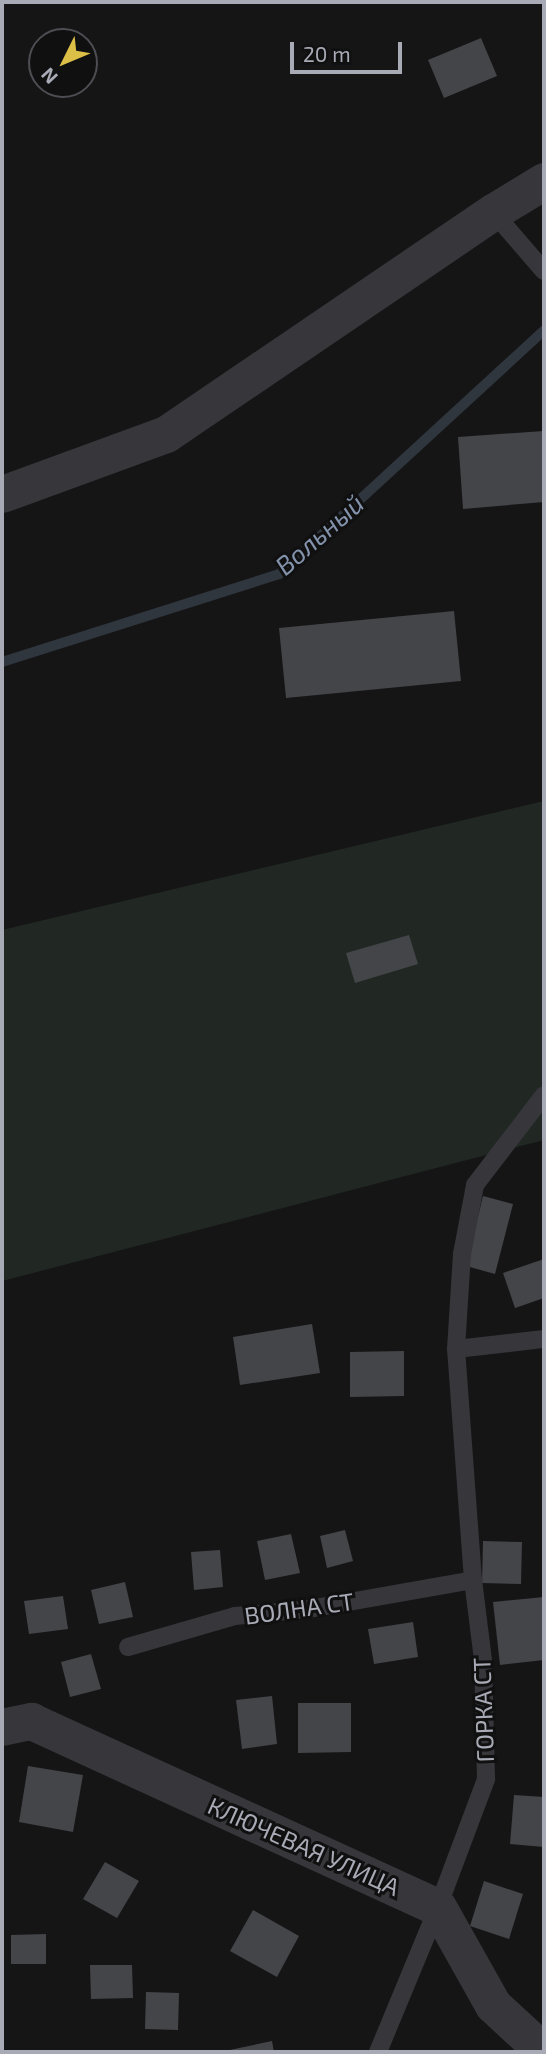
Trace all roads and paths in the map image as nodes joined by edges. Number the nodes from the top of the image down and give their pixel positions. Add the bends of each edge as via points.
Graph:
1 (544, 181) edge
2 (493, 212) junction
3 (544, 271) edge
4 (2, 494) edge
5 (544, 1095) edge
6 (544, 1339) edge
7 (456, 1349) junction
8 (473, 1580) junction
9 (128, 1647) dead end
10 (2, 1727) edge
11 (438, 1907) junction
12 (378, 2052) edge
13 (544, 2052) edge

1 - 2 street
2 - 3 lane
2 - 4 street via 166,434
5 - 7 lane, ГОРКА СТ via 475,1185 462,1254
6 - 7 lane
7 - 8 lane, ГОРКА СТ
8 - 9 lane, ВОЛНА СТ via 309,1609 235,1616
8 - 11 lane, ГОРКА СТ via 483,1660 486,1779
10 - 11 street, КЛЮЧЕВАЯ УЛИЦА via 32,1721
11 - 12 lane, ГОРКА СТ
11 - 13 street via 493,2005

